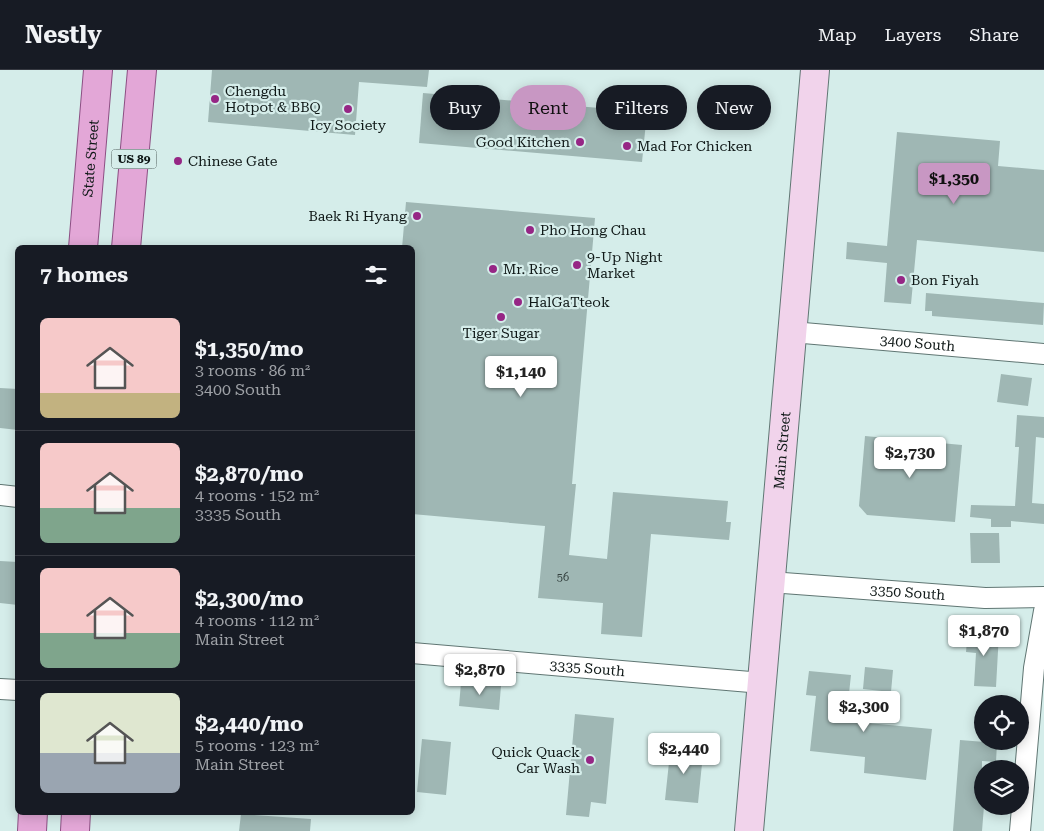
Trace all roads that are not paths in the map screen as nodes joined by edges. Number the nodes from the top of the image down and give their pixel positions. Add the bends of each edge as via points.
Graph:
1 (98, 70) edge
2 (142, 70) edge
3 (815, 70) edge
4 (83, 245) edge
5 (126, 245) edge
6 (792, 332) junction
7 (1044, 354) edge
8 (0, 495) edge
9 (15, 497) edge
10 (770, 582) junction
11 (1044, 597) edge
12 (1044, 612) edge
13 (415, 653) edge
14 (762, 682) junction
15 (0, 688) edge
16 (15, 690) edge
17 (33, 815) edge
18 (76, 815) edge
19 (32, 831) edge
20 (75, 831) edge
21 (749, 831) edge
22 (1020, 831) edge

1 - 4 main road, State Street / US 89
2 - 5 main road, US 89
3 - 6 street, Main Street
6 - 7 street, 3400 South
6 - 10 street, Main Street
8 - 9 street
10 - 11 street, 3350 South via 985,598
10 - 14 street, Main Street
12 - 22 street via 1034,668
13 - 14 street, 3335 South
14 - 21 street, Main Street
15 - 16 street
17 - 19 main road
18 - 20 main road

